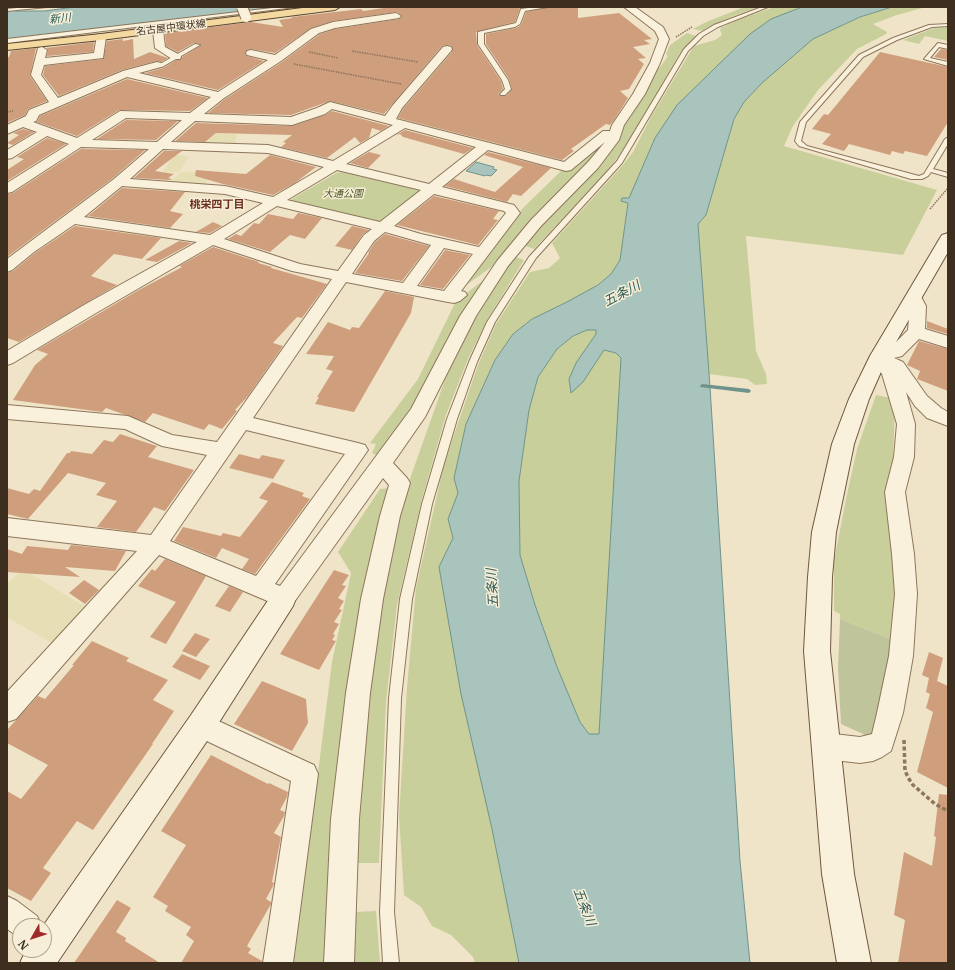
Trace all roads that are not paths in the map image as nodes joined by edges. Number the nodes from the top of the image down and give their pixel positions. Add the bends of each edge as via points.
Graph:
1 (45, 7) edge
2 (242, 7) edge
3 (293, 7) edge
4 (301, 7) edge
5 (335, 7) edge
6 (384, 7) edge
7 (546, 7) edge
8 (629, 7) edge
9 (766, 7) edge
10 (7, 10) edge
11 (266, 16) junction
12 (247, 18) junction
13 (347, 22) junction
14 (948, 25) edge
15 (158, 30) junction
16 (101, 37) junction
17 (7, 40) edge
18 (43, 44) junction
19 (197, 45) dead end
20 (7, 47) edge
21 (948, 47) edge
22 (447, 49) dead end
23 (251, 53) dead end
24 (176, 57) junction
25 (276, 60) junction
26 (40, 62) junction
27 (948, 64) edge
28 (157, 65) joint
29 (127, 73) junction
30 (503, 94) dead end
31 (220, 96) junction
32 (55, 103) junction
33 (192, 117) junction
34 (388, 120) junction
35 (292, 121) junction
36 (24, 122) junction
37 (404, 124) junction
38 (618, 125) junction
39 (7, 130) edge
40 (47, 131) junction
41 (948, 140) edge
42 (78, 143) junction
43 (159, 145) junction
44 (486, 146) junction
45 (268, 149) junction
46 (7, 155) edge
47 (337, 166) junction
48 (929, 170) junction
49 (946, 174) edge
50 (119, 182) junction
51 (433, 188) junction
52 (7, 189) edge
53 (275, 203) junction
54 (72, 219) junction
55 (383, 227) junction
56 (948, 238) edge
57 (212, 240) junction
58 (440, 243) junction
59 (483, 252) junction
60 (502, 264) junction
61 (7, 267) edge
62 (343, 277) junction
63 (407, 289) junction
64 (448, 297) junction
65 (914, 298) junction
66 (916, 332) junction
67 (948, 342) edge
68 (879, 356) junction
69 (7, 359) edge
70 (7, 412) edge
71 (948, 419) edge
72 (241, 422) junction
73 (221, 450) junction
74 (382, 464) junction
75 (7, 527) edge
76 (156, 544) junction
77 (272, 593) junction
78 (7, 710) edge
79 (201, 725) junction
80 (825, 746) junction
81 (52, 927) edge
82 (278, 963) edge
83 (339, 963) edge
84 (391, 963) edge
85 (854, 963) edge

1 - 10 lane
2 - 12 street, bridge
3 - 17 lane
4 - 11 lane
5 - 11 main road, 名古屋中環状線
5 - 13 street
6 - 13 street via 396,16
7 - 30 lane via 523,10 518,24 513,26 481,32 481,44 505,80 508,89
8 - 38 street via 659,29 664,39 639,94
9 - 84 lane via 716,26 701,35 686,50 620,162 533,257 491,322 473,362 452,419 427,504 406,599 395,698 386,912
11 - 12 main road, 名古屋中環状線
12 - 15 main road, 名古屋中環状線
13 - 25 street via 315,32
14 - 48 lane via 931,26 861,56 803,122 798,141 805,147 911,178 920,178
15 - 16 main road, 名古屋中環状線
15 - 24 street via 160,48
16 - 18 main road, 名古屋中環状線
16 - 26 street via 99,56
18 - 20 main road, 名古屋中環状線
18 - 26 street
19 - 24 lane
21 - 27 lane via 938,45 927,59
22 - 34 street
23 - 25 street
24 - 28 lane via 160,66
25 - 31 street
26 - 32 street via 36,74
28 - 29 street
29 - 31 street
29 - 32 street
31 - 33 street
32 - 36 street via 33,114 32,118
33 - 35 street
33 - 42 street via 124,114
33 - 43 street
34 - 35 street via 330,105 321,111
34 - 37 street
35 - 45 street
36 - 39 street
36 - 40 street
37 - 44 street
37 - 47 street
38 - 44 street via 566,167
38 - 60 street via 613,140 593,165 536,223
40 - 42 street
40 - 46 street
41 - 48 lane
42 - 43 street
42 - 52 street
43 - 45 street
43 - 50 street
44 - 51 street
45 - 47 street
47 - 51 street
47 - 53 street
48 - 49 lane
50 - 53 street via 224,190
50 - 54 street
51 - 55 street
51 - 59 street via 509,208 512,213
53 - 55 street
53 - 57 street
54 - 57 street
54 - 61 street
55 - 58 street
55 - 62 street via 369,238
56 - 65 street
57 - 62 street via 297,268
57 - 69 street
58 - 59 street
58 - 63 street
59 - 64 street
60 - 64 street via 454,298
60 - 74 street via 468,316 418,412
62 - 63 street
62 - 72 street
63 - 64 street
65 - 66 street via 918,306
65 - 68 street
66 - 67 street
66 - 68 street via 896,352
68 - 71 street via 896,366 921,401 934,413
68 - 80 street via 859,399 843,444 824,532 817,651
68 - 80 street via 891,373 906,424 904,457 895,492 906,594 901,656 882,742 874,748 860,750
70 - 73 street via 128,422 169,441
72 - 73 street
72 - 77 street via 358,450
73 - 76 street
74 - 77 street
74 - 83 street via 400,484 390,516 372,599 358,693 345,820
75 - 76 street
76 - 77 street
76 - 78 street
77 - 79 street
79 - 81 street
79 - 82 street via 305,774
80 - 85 street via 838,874

